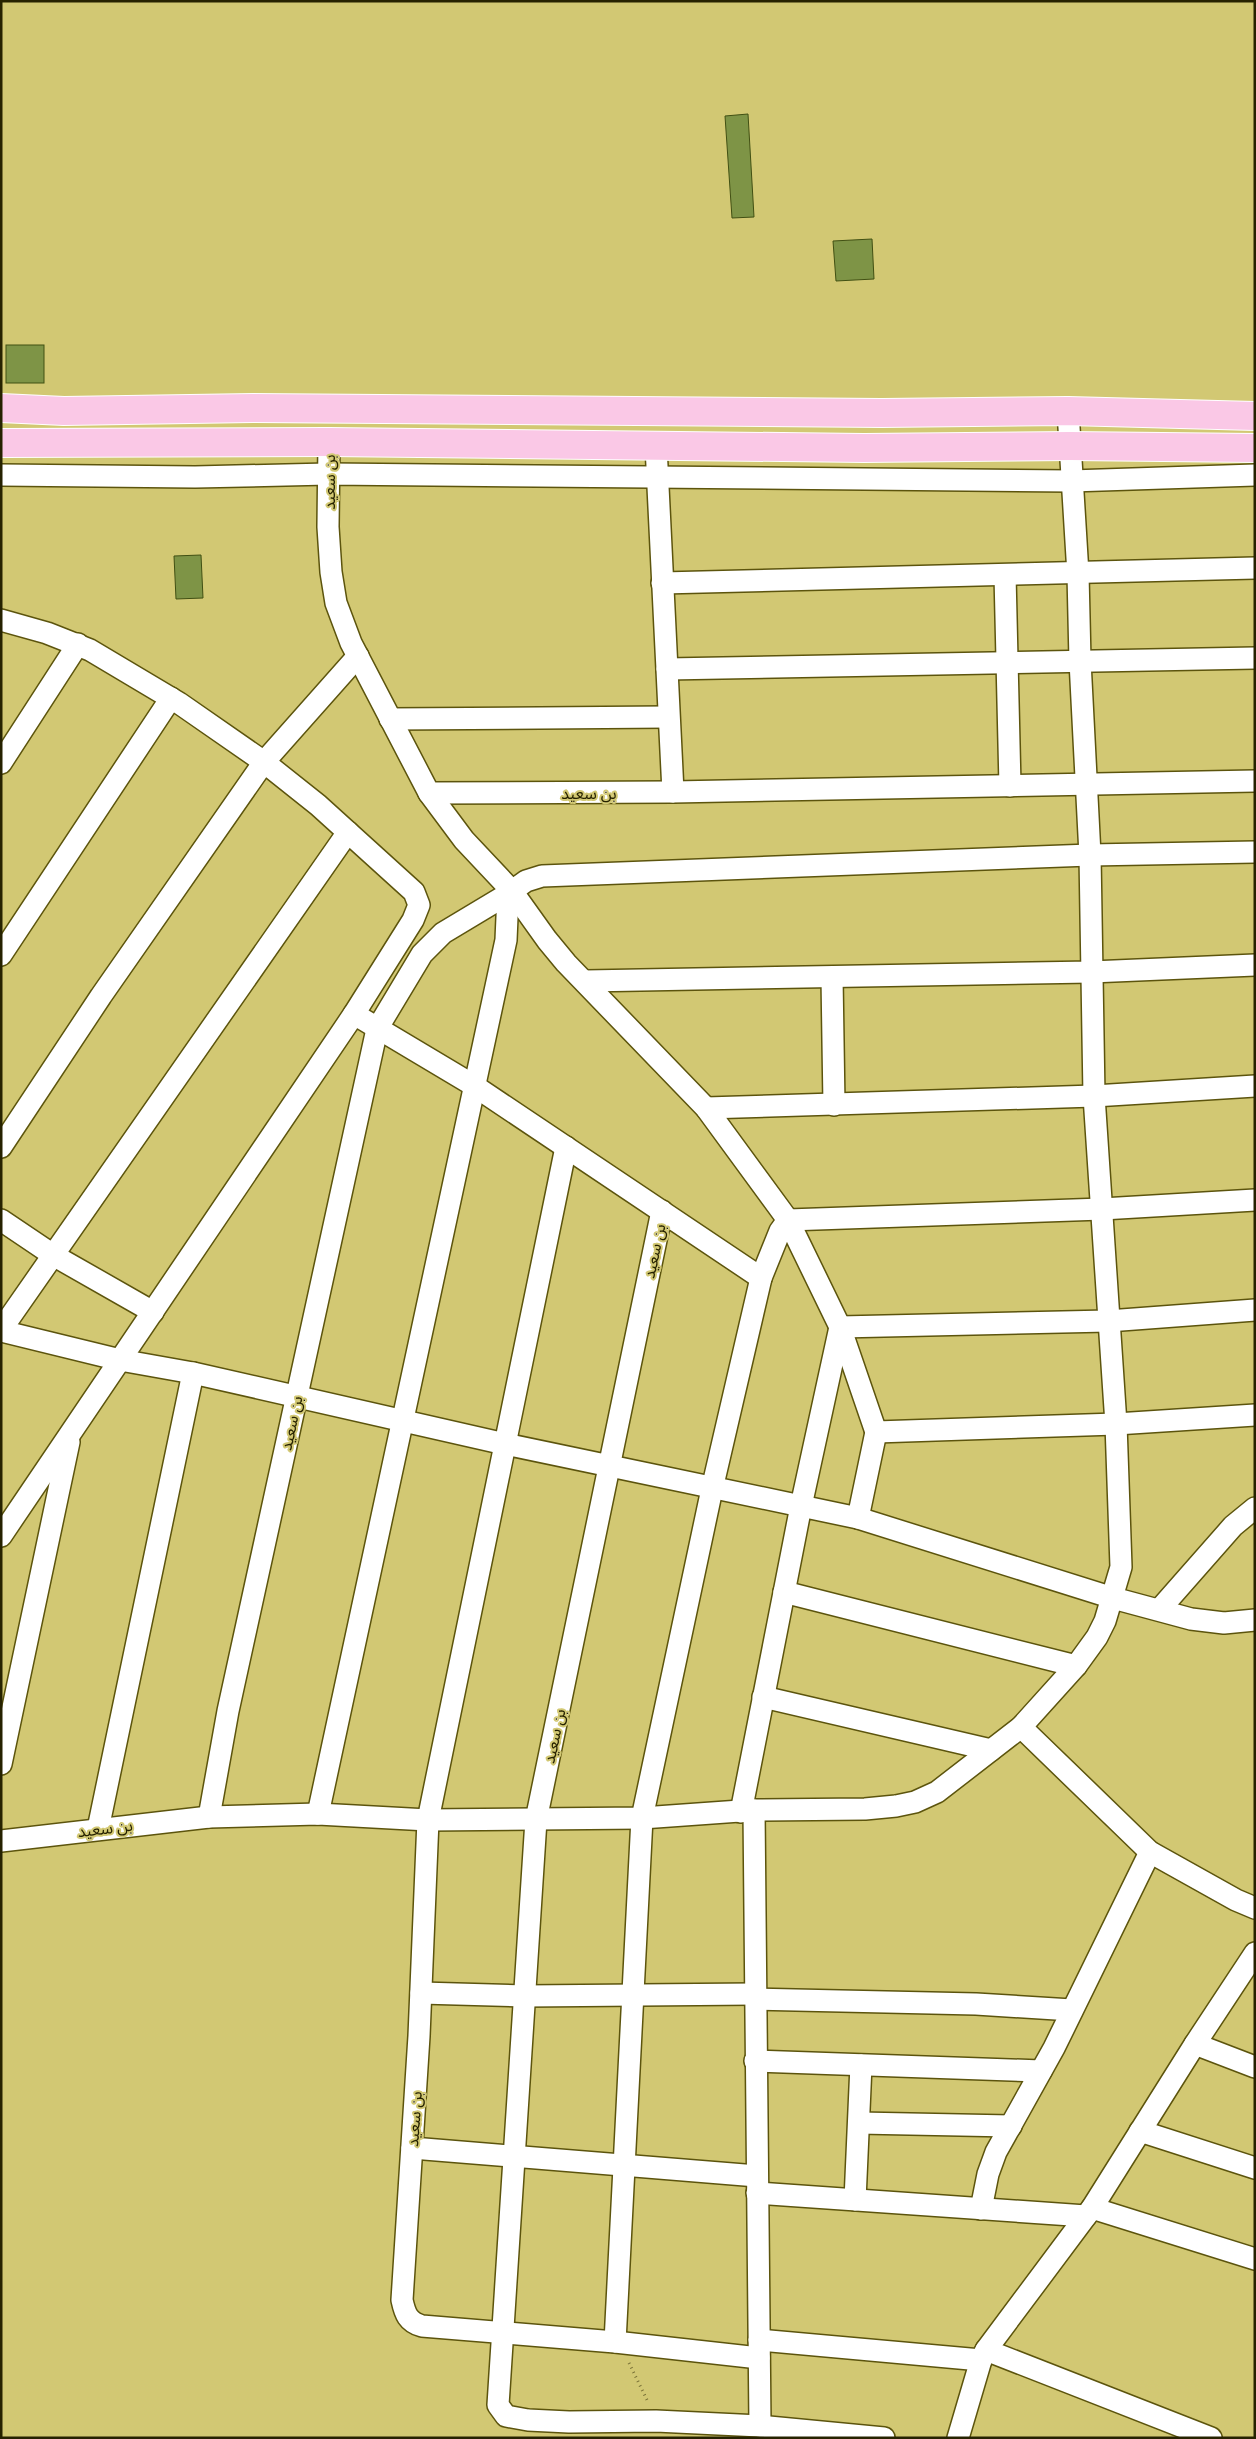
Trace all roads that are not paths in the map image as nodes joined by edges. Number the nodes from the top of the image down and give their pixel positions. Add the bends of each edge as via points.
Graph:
1 (1, 408) edge
2 (1068, 411) junction
3 (1255, 416) edge
4 (329, 442) junction
5 (1, 443) edge
6 (656, 446) junction
7 (1070, 446) junction
8 (1255, 448) edge
9 (328, 474) junction
10 (1, 475) edge
11 (1255, 475) edge
12 (657, 478) junction
13 (1071, 481) junction
14 (1255, 568) edge
15 (1078, 574) junction
16 (1005, 575) junction
17 (662, 582) junction
18 (1, 620) edge
19 (78, 644) junction
20 (358, 656) junction
21 (1255, 658) edge
22 (1080, 660) junction
23 (1007, 662) junction
24 (667, 669) junction
25 (171, 698) junction
26 (668, 717) junction
27 (390, 719) junction
28 (264, 762) junction
29 (1, 763) edge
30 (1255, 781) edge
31 (1085, 785) junction
32 (1010, 786) junction
33 (674, 792) junction
34 (429, 793) junction
35 (348, 832) junction
36 (1255, 852) edge
37 (1090, 855) junction
38 (510, 893) junction
39 (1, 955) edge
40 (1255, 964) edge
41 (1091, 972) junction
42 (832, 976) junction
43 (586, 981) junction
44 (354, 1014) junction
45 (378, 1029) junction
46 (473, 1085) junction
47 (1255, 1086) edge
48 (1094, 1096) junction
49 (834, 1105) junction
50 (706, 1108) junction
51 (1, 1146) edge
52 (566, 1147) junction
53 (1255, 1200) edge
54 (1102, 1209) junction
55 (662, 1211) junction
56 (1, 1220) edge
57 (788, 1220) junction
58 (53, 1255) junction
59 (761, 1278) junction
60 (1255, 1310) edge
61 (153, 1312) junction
62 (1108, 1321) junction
63 (840, 1327) junction
64 (1, 1330) edge
65 (120, 1360) junction
66 (192, 1374) junction
67 (297, 1396) junction
68 (1255, 1415) edge
69 (402, 1421) junction
70 (1116, 1424) junction
71 (71, 1432) junction
72 (876, 1432) junction
73 (505, 1444) junction
74 (609, 1466) junction
75 (712, 1489) junction
76 (801, 1506) junction
77 (1255, 1508) edge
78 (858, 1518) junction
79 (1, 1536) edge
80 (784, 1592) junction
81 (1112, 1598) junction
82 (1160, 1609) junction
83 (1255, 1620) edge
84 (1076, 1666) junction
85 (764, 1697) junction
86 (1021, 1727) junction
87 (991, 1750) junction
88 (1, 1764) edge
89 (748, 1811) junction
90 (318, 1814) junction
91 (209, 1817) junction
92 (642, 1818) junction
93 (428, 1820) junction
94 (536, 1820) junction
95 (98, 1829) junction
96 (1, 1841) edge
97 (1150, 1852) junction
98 (1255, 1908) edge
99 (1255, 1953) edge
100 (421, 1993) junction
101 (632, 1994) junction
102 (525, 1996) junction
103 (755, 1997) junction
104 (1072, 2010) junction
105 (1195, 2044) junction
106 (755, 2061) junction
107 (861, 2065) junction
108 (1255, 2067) edge
109 (1041, 2071) junction
110 (858, 2123) junction
111 (1011, 2126) junction
112 (1140, 2131) junction
113 (412, 2148) junction
114 (515, 2157) junction
115 (624, 2166) junction
116 (1255, 2168) edge
117 (757, 2185) junction
118 (855, 2200) junction
119 (981, 2209) junction
120 (1089, 2212) junction
121 (1255, 2259) edge
122 (503, 2334) junction
123 (615, 2342) junction
124 (759, 2349) junction
125 (984, 2355) junction
126 (760, 2426) junction
127 (659, 2429) edge
128 (884, 2438) edge
129 (958, 2438) edge
130 (1211, 2438) edge

1 - 2 main road via 882,413
2 - 3 main road
2 - 7 street, بن سعيد
4 - 5 main road
4 - 6 main road
4 - 9 street, بن سعيد
6 - 7 main road
6 - 12 street
7 - 8 main road
7 - 13 street, بن سعيد
9 - 10 street via 195,478
9 - 12 street
9 - 20 street, بن سعيد via 330,572 336,603
11 - 13 street
12 - 13 street
12 - 17 street
13 - 15 street, بن سعيد
14 - 15 street
15 - 16 street
15 - 22 street, بن سعيد
16 - 17 street
16 - 23 street
17 - 24 street
18 - 19 street
19 - 25 street
19 - 29 street
20 - 27 street, بن سعيد
20 - 28 street
21 - 22 street
22 - 23 street
22 - 31 street, بن سعيد
23 - 24 street
23 - 32 street
24 - 26 street
25 - 28 street
25 - 39 street
26 - 27 street
26 - 33 street
27 - 34 street, بن سعيد
28 - 35 street
28 - 51 street
30 - 31 street, بن سعيد
31 - 32 street, بن سعيد
31 - 37 street, بن سعيد
32 - 33 street, بن سعيد
33 - 34 street, بن سعيد
34 - 38 street, بن سعيد
35 - 44 street via 414,892 419,905 413,920
35 - 58 street
36 - 37 street
37 - 38 street, بن سعيد via 542,876 526,881
37 - 41 street, بن سعيد
38 - 43 street, بن سعيد via 547,940
38 - 45 street, بن سعيد via 442,932 422,954
38 - 46 street via 506,940
40 - 41 street
41 - 42 street
41 - 48 street, بن سعيد
42 - 43 street
42 - 49 street
43 - 50 street, بن سعيد
44 - 45 street, بن سعيد
44 - 61 street
45 - 46 street, بن سعيد
45 - 67 street, بن سعيد
46 - 52 street, بن سعيد
46 - 69 street
47 - 48 street
48 - 49 street
48 - 54 street, بن سعيد
49 - 50 street
50 - 57 street, بن سعيد
52 - 55 street, بن سعيد
52 - 73 street, بن سعيد
53 - 54 street
54 - 57 street
54 - 62 street, بن سعيد
55 - 59 street, بن سعيد
55 - 74 street, بن سعيد
56 - 58 street
57 - 59 street via 780,1231
57 - 63 street, بن سعيد
58 - 61 street
58 - 64 street
59 - 75 street
60 - 62 street
61 - 65 street
62 - 63 street
62 - 70 street, بن سعيد
63 - 72 street, بن سعيد
63 - 76 street
64 - 65 street
65 - 66 street
65 - 71 street
66 - 67 street
66 - 95 street
67 - 69 street
67 - 91 street, بن سعيد via 228,1711
68 - 70 street
69 - 73 street
69 - 90 street
70 - 72 street
70 - 81 street, بن سعيد via 1121,1567
71 - 79 street
71 - 88 street
72 - 78 street
73 - 74 street
73 - 93 street, بن سعيد
74 - 75 street
74 - 94 street, بن سعيد
75 - 76 street
75 - 92 street
76 - 78 street
76 - 80 street
77 - 82 street via 1233,1526
78 - 81 street
80 - 84 street
80 - 85 street
81 - 82 street
81 - 84 street, بن سعيد via 1106,1621
82 - 83 street via 1191,1619 1216,1622
84 - 86 street, بن سعيد
85 - 87 street
85 - 89 street
86 - 87 street, بن سعيد
86 - 97 street
87 - 89 street, بن سعيد via 937,1792 915,1802 865,1809
89 - 92 street, بن سعيد
89 - 103 street
90 - 91 street, بن سعيد
90 - 93 street, بن سعيد
91 - 95 street, بن سعيد
92 - 94 street, بن سعيد
92 - 101 street
93 - 94 street, بن سعيد
93 - 100 street, بن سعيد
94 - 102 street, بن سعيد
95 - 96 street, بن سعيد
97 - 98 street
97 - 104 street
99 - 105 street
100 - 102 street
100 - 113 street, بن سعيد
101 - 102 street
101 - 103 street
101 - 115 street
102 - 114 street, بن سعيد
103 - 104 street
103 - 106 street
104 - 109 street
105 - 108 street
105 - 112 street
106 - 107 street
106 - 117 street
107 - 109 street
107 - 110 street
109 - 111 street
110 - 111 street
110 - 118 street
111 - 119 street via 988,2174
112 - 116 street
112 - 120 street
113 - 114 street
113 - 122 street, بن سعيد via 402,2300 407,2316 413,2324 422,2326
114 - 115 street
114 - 122 street, بن سعيد
115 - 117 street
115 - 123 street
117 - 118 street
117 - 124 street
118 - 119 street
119 - 120 street
120 - 121 street
120 - 125 street
122 - 123 street
122 - 127 street, بن سعيد via 497,2399 506,2416
123 - 124 street
124 - 125 street
124 - 126 street
125 - 129 street
125 - 130 street
126 - 127 street
126 - 128 street

